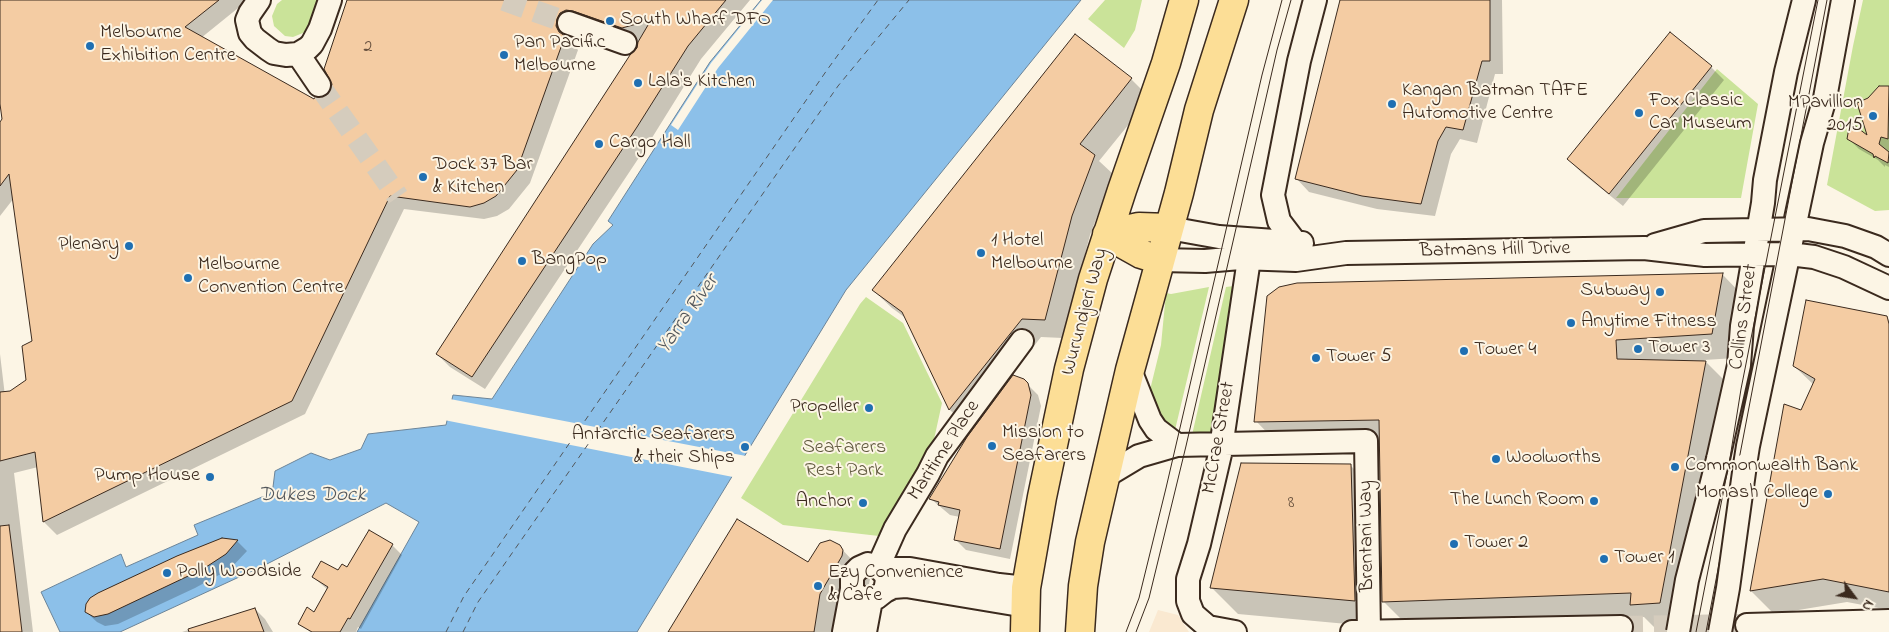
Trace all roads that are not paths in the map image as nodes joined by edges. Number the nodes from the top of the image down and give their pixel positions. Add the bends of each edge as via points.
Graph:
1 (259, 0) edge
2 (330, 0) edge
3 (1184, 0) edge
4 (1234, 0) edge
5 (1315, 0) edge
6 (1804, 0) edge
7 (1843, 0) edge
8 (570, 23) tunnel mouth
9 (625, 43) dead end
10 (298, 54) junction
11 (319, 84) tunnel mouth
12 (1169, 228) junction
13 (1794, 229) junction
14 (1759, 230) junction
15 (1107, 234) junction
16 (1295, 242) junction
17 (1644, 248) junction
18 (1346, 253) junction
19 (1788, 254) junction
20 (1754, 255) junction
21 (1889, 255) edge
22 (1249, 259) junction
23 (1160, 260) junction
24 (1889, 288) edge
25 (1022, 341) dead end
26 (1130, 370) junction
27 (1177, 445) junction
28 (1222, 445) junction
29 (1104, 477) junction
30 (874, 583) junction
31 (1026, 609) edge
32 (1889, 621) edge
33 (1747, 624) tunnel mouth
34 (1621, 627) dead end
35 (844, 632) edge
36 (864, 632) edge
37 (1080, 632) edge
38 (1235, 632) edge
39 (1352, 632) edge
40 (1370, 632) edge
41 (1678, 632) edge
42 (1720, 632) edge

1 - 10 street via 247,20 250,33 274,53
2 - 10 street via 316,38
3 - 15 highway, Wurundjeri Way
4 - 12 highway via 1199,110
5 - 16 street via 1299,61 1273,195 1278,219
6 - 14 street, Collins Street via 1770,151
7 - 13 street, Collins Street via 1825,98
8 - 9 street
10 - 11 street
12 - 15 highway via 1139,227
12 - 16 street, Batmans Hill Drive via 1219,237
12 - 23 highway
13 - 14 street, Batmans Hill Drive
13 - 19 street, Collins Street
13 - 21 street, Batmans Hill Drive via 1845,236
14 - 17 street, Batmans Hill Drive via 1704,231
14 - 20 street, Collins Street
15 - 23 highway via 1141,254
15 - 31 highway, Wurundjeri Way via 1069,369 1042,496
16 - 18 street, Batmans Hill Drive
17 - 18 street, Batmans Hill Drive
17 - 20 street, Batmans Hill Drive via 1705,255
18 - 22 street, Batmans Hill Drive via 1296,260
19 - 20 street, Batmans Hill Drive
19 - 24 street, Batmans Hill Drive via 1814,257 1844,266
19 - 42 street, Collins Street, bridge via 1748,446
20 - 41 street, Collins Street, bridge via 1739,365 1687,580
22 - 23 street, Batmans Hill Drive
22 - 28 street, McCrae Street
23 - 26 highway
25 - 30 street, Maritime Place via 937,456 895,529
26 - 27 street via 1150,420 1156,429
26 - 29 highway
27 - 28 street
27 - 29 street via 1139,456
28 - 38 street, McCrae Street via 1188,580 1188,601 1193,614 1208,627
28 - 40 street, Brentani Way via 1366,441
29 - 37 highway via 1085,570
30 - 31 street via 910,569
30 - 35 street
30 - 36 street
32 - 33 street
34 - 40 street
39 - 40 street

